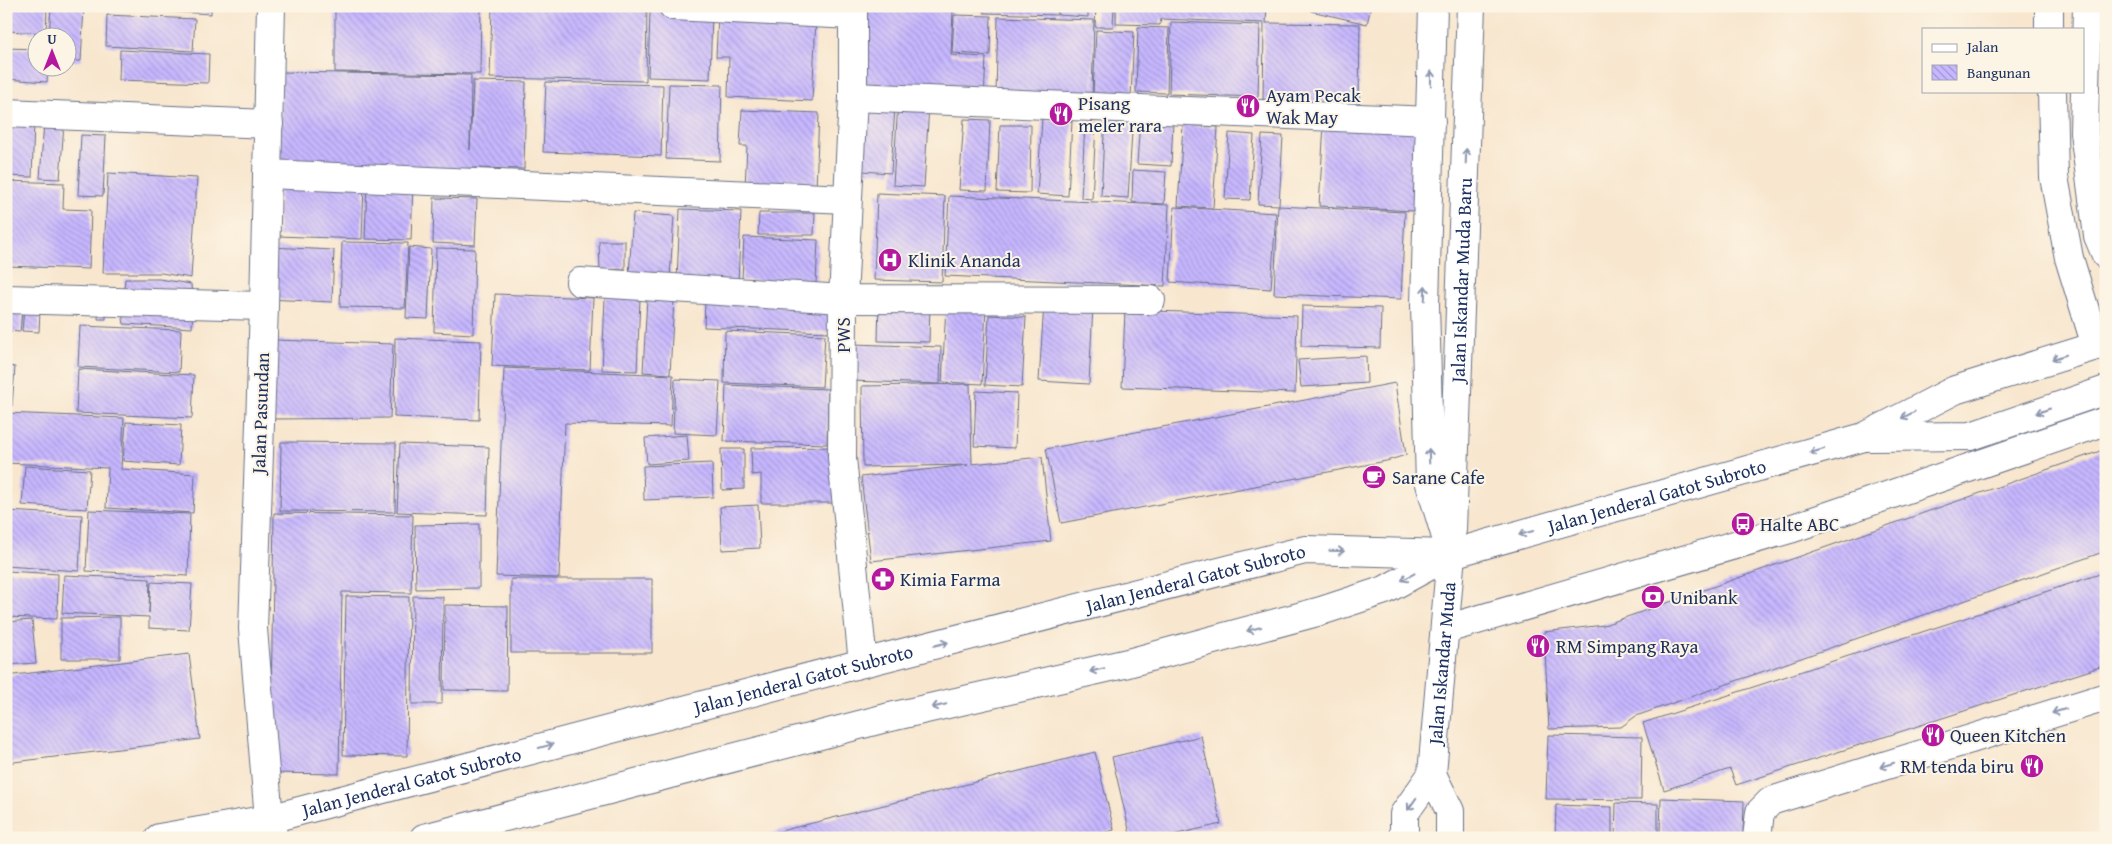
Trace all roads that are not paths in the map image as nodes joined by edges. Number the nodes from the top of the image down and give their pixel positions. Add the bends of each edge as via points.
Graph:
1 (271, 6) edge
2 (673, 6) edge
3 (1432, 6) edge
4 (1471, 6) edge
5 (2049, 6) edge
6 (2086, 6) edge
7 (853, 11) edge
8 (2049, 28) edge
9 (2052, 92) edge
10 (853, 97) junction
11 (6, 113) edge
12 (1431, 122) junction
13 (268, 124) junction
14 (268, 174) junction
15 (847, 199) junction
16 (2103, 242) edge
17 (580, 282) dead end
18 (6, 299) edge
19 (843, 299) junction
20 (1151, 300) dead end
21 (264, 306) junction
22 (2101, 344) edge
23 (2106, 390) edge
24 (2106, 421) edge
25 (1864, 437) junction
26 (1451, 554) junction
27 (1446, 629) junction
28 (863, 663) junction
29 (2106, 697) edge
30 (1432, 774) junction
31 (271, 828) edge
32 (159, 838) edge
33 (424, 838) edge
34 (1404, 838) edge
35 (1450, 838) edge
36 (1757, 838) edge

1 - 13 street, Jalan Pasundan
2 - 7 street
12 -> 3 street
26 -> 4 street, Jalan Iskandar Muda Baru
5 - 8 street
6 - 16 street via 2084,132
7 - 10 street, PWS
9 - 22 street via 2054,176 2070,258
10 - 12 street
10 - 15 street, PWS
11 - 13 street
26 -> 12 street via 1430,484 1425,305
13 - 14 street, Jalan Pasundan
14 - 15 street
14 - 21 street, Jalan Pasundan
15 - 19 street, PWS
17 - 19 street
18 - 21 street
19 - 20 street
19 - 28 street, PWS via 842,458
21 - 31 street, Jalan Pasundan via 252,629
22 -> 25 street, Jalan Jenderal Gatot Subroto via 1955,390
23 -> 25 street, Jalan Jenderal Gatot Subroto via 1971,436
24 - 27 street via 1794,528
25 -> 26 street, Jalan Jenderal Gatot Subroto
26 - 27 street, Jalan Iskandar Muda
28 -> 26 street, Jalan Jenderal Gatot Subroto via 1305,550
26 -> 33 street, Jalan Jenderal Gatot Subroto via 1385,590 1321,611 1128,663 886,718
27 - 30 street, Jalan Iskandar Muda
31 -> 28 street, Jalan Jenderal Gatot Subroto
29 -> 36 street via 1771,801 1760,812
30 -> 34 street, Jalan Iskandar Muda via 1404,814
30 - 35 street via 1450,811
31 - 32 street, Jalan Jenderal Gatot Subroto

